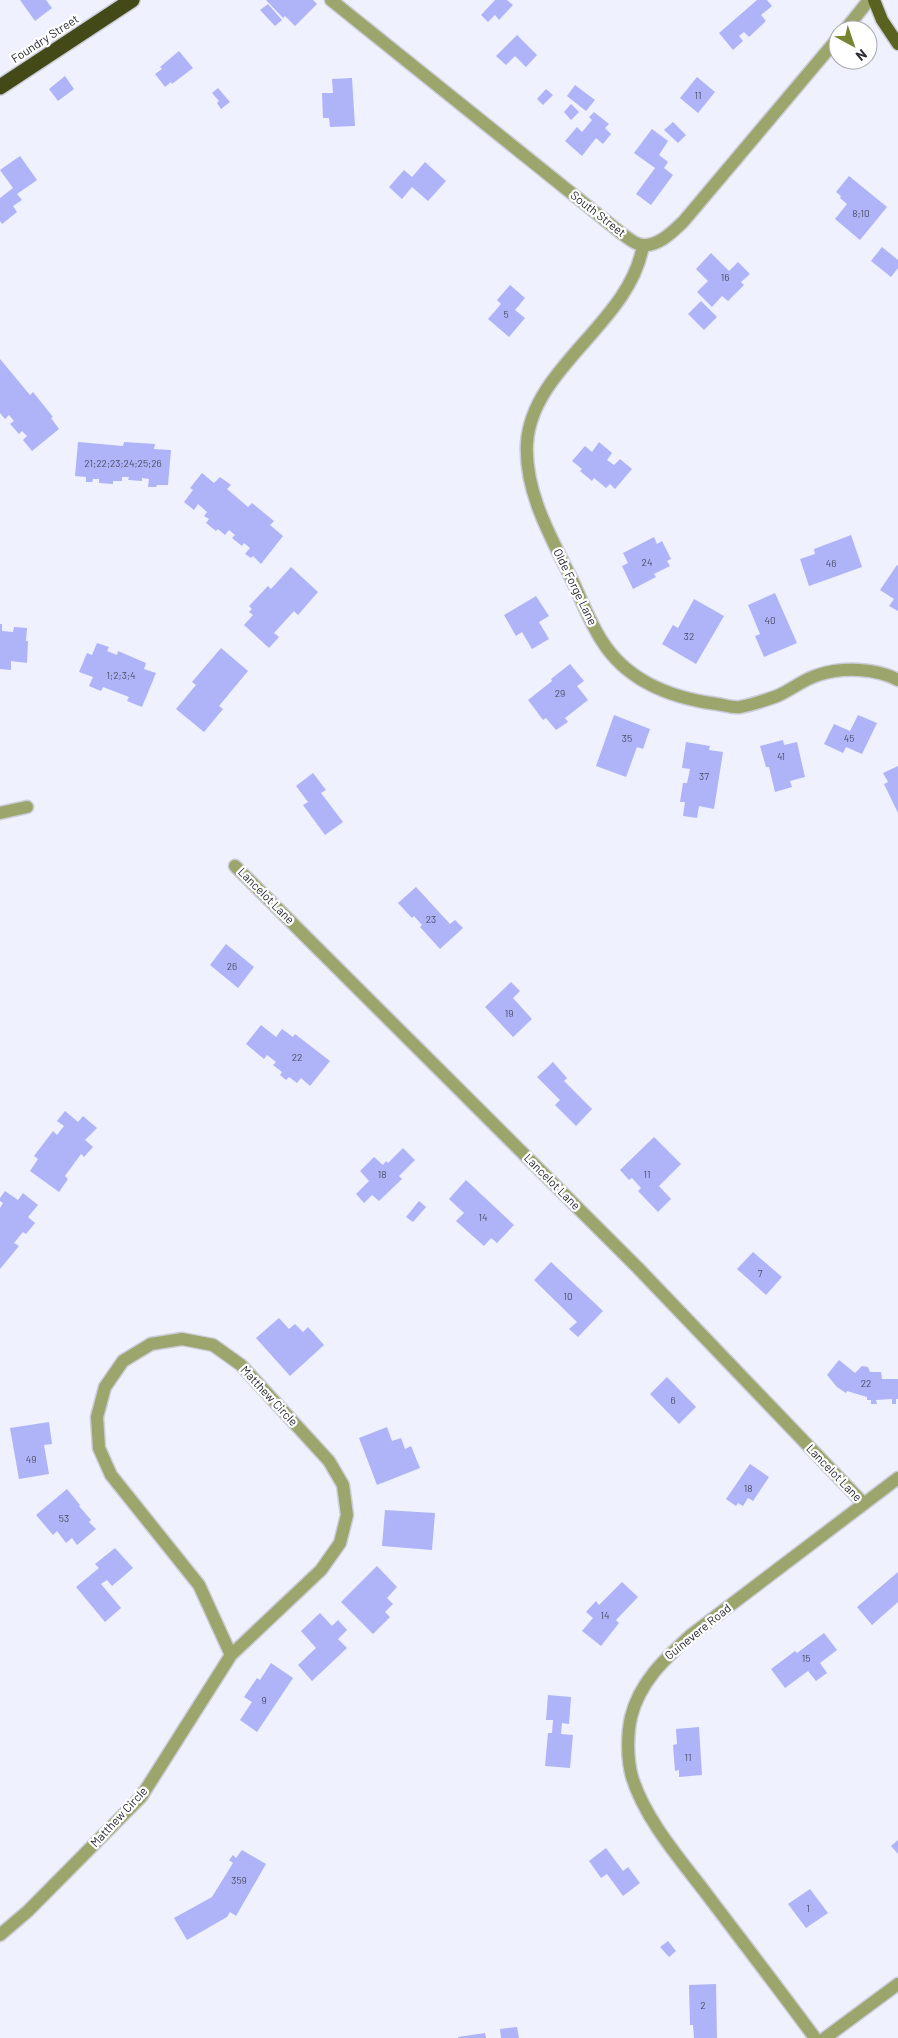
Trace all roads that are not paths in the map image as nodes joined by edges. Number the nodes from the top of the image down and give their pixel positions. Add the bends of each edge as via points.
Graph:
1 (132, 0) edge
2 (331, 0) edge
3 (869, 0) edge
4 (874, 0) edge
5 (852, 20) edge
6 (898, 44) edge
7 (828, 50) edge
8 (0, 87) edge
9 (642, 245) junction
10 (898, 680) edge
11 (27, 807) dead end
12 (0, 813) edge
13 (235, 866) dead end
14 (898, 1478) edge
15 (864, 1504) junction
16 (231, 1656) junction
17 (0, 1935) edge
18 (898, 1984) edge
19 (816, 2038) edge
20 (825, 2038) edge

1 - 8 highway, Foundry Street
2 - 9 street, South Street via 621,233
3 - 5 street
4 - 6 main road via 882,20
7 - 9 street via 683,222 662,239
9 - 10 street, Olde Forge Lane via 636,272 616,304 552,382 533,415 527,443 530,477 542,517 602,641 623,667 655,688 702,702 738,707 778,696 818,675 846,670
11 - 12 street
13 - 15 street, Lancelot Lane via 638,1268
14 - 15 street, Guinevere Road
15 - 19 street, Guinevere Road via 691,1635 661,1663 638,1697 628,1737 632,1776 662,1836
16 - 16 street, Matthew Circle via 321,1570 340,1543 347,1515 343,1485 328,1461 241,1365 213,1345 182,1338 151,1344 123,1361 105,1387 97,1417 99,1448 111,1475 199,1585
16 - 17 street, Matthew Circle via 141,1797
18 - 20 street

